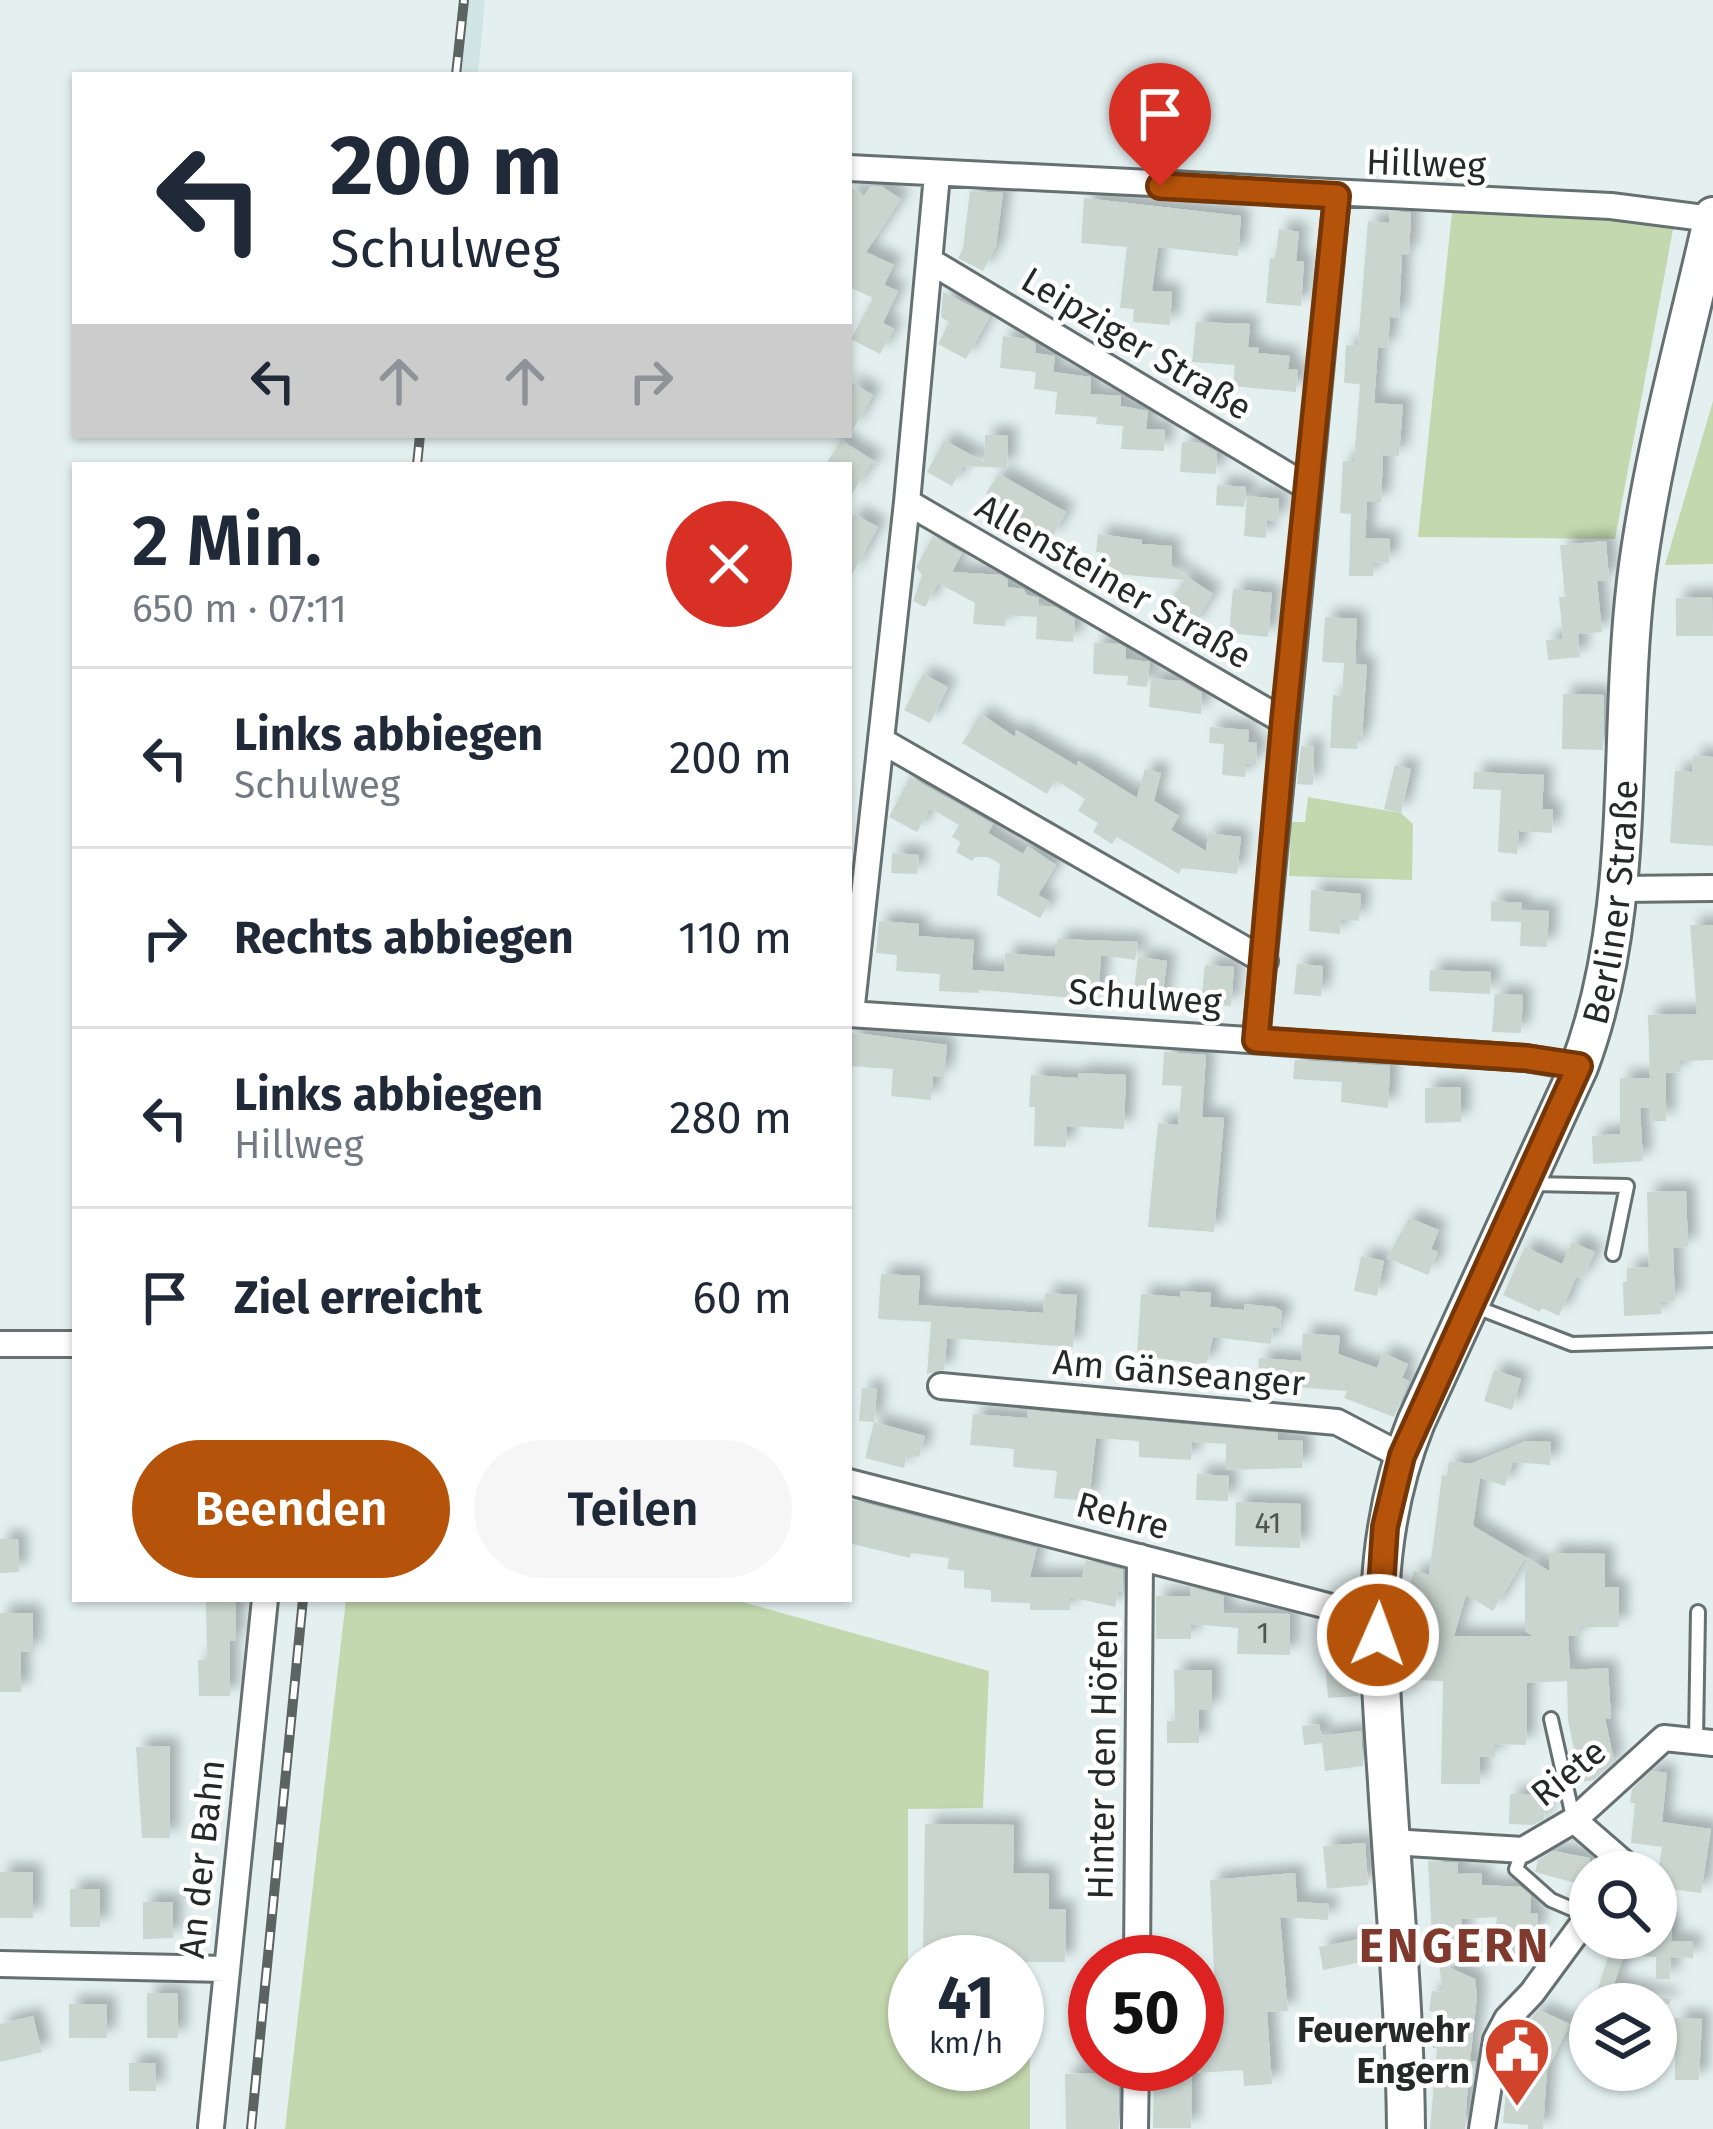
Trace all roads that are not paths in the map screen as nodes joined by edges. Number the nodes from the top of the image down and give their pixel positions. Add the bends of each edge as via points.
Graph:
1 (852, 168) edge
2 (937, 175) junction
3 (1337, 196) junction
4 (1713, 218) edge
5 (930, 261) junction
6 (1307, 487) junction
7 (907, 502) junction
8 (1284, 721) junction
9 (882, 741) junction
10 (1713, 888) edge
11 (1618, 889) junction
12 (1265, 962) junction
13 (852, 997) edge
14 (852, 1014) edge
15 (1256, 1040) junction
16 (1579, 1066) junction
17 (1526, 1184) junction
18 (1613, 1254) dead end
19 (1469, 1304) junction
20 (1713, 1340) edge
21 (0, 1344) edge
22 (72, 1344) edge
23 (940, 1386) dead end
24 (1402, 1456) junction
25 (852, 1483) edge
26 (1140, 1557) junction
27 (265, 1602) edge
28 (1698, 1612) dead end
29 (1378, 1619) junction
30 (1551, 1719) dead end
31 (1705, 1742) edge
32 (1574, 1820) junction
33 (1391, 1842) junction
34 (1523, 1850) junction
35 (1610, 1851) edge
36 (1569, 1907) edge
37 (1137, 1935) edge
38 (1569, 1941) edge
39 (0, 1964) edge
40 (225, 1969) junction
41 (1136, 2091) edge
42 (211, 2127) edge
43 (1135, 2129) edge
44 (1406, 2129) edge
45 (1481, 2129) edge

1 - 2 street, Hillweg
2 - 3 street, Hillweg
2 - 5 street
3 - 4 street, Hillweg via 1611,206
3 - 6 street
4 - 11 main road, Berliner Straße via 1636,581
5 - 6 street, Leipziger Straße
5 - 7 street
6 - 8 street
7 - 8 street, Allensteiner Straße
7 - 9 street
8 - 12 street
9 - 12 street
9 - 13 street
10 - 11 street
11 - 16 main road, Berliner Straße via 1610,963
12 - 15 street
14 - 15 street, Schulweg
15 - 16 street, Schulweg
16 - 17 main road, Berliner Straße
17 - 18 lane via 1628,1186
17 - 19 main road, Berliner Straße
19 - 20 lane via 1571,1344
19 - 24 main road, Berliner Straße
21 - 22 street
23 - 24 street, Am Gänseanger via 1336,1422
24 - 29 main road, Berliner Straße via 1385,1527
25 - 26 street, Rehre
26 - 29 street, Rehre
26 - 37 street, Hinter den Höfen
27 - 40 street, An der Bahn
28 - 31 lane
29 - 33 main road, Berliner Straße
30 - 32 lane
31 - 32 street, Riete via 1664,1738
32 - 34 street, Riete
32 - 35 street
33 - 34 street, Riete
33 - 44 main road, Berliner Straße
34 - 36 lane via 1516,1869
38 - 45 street via 1496,2040
39 - 40 street
40 - 42 street, An der Bahn
41 - 43 street

